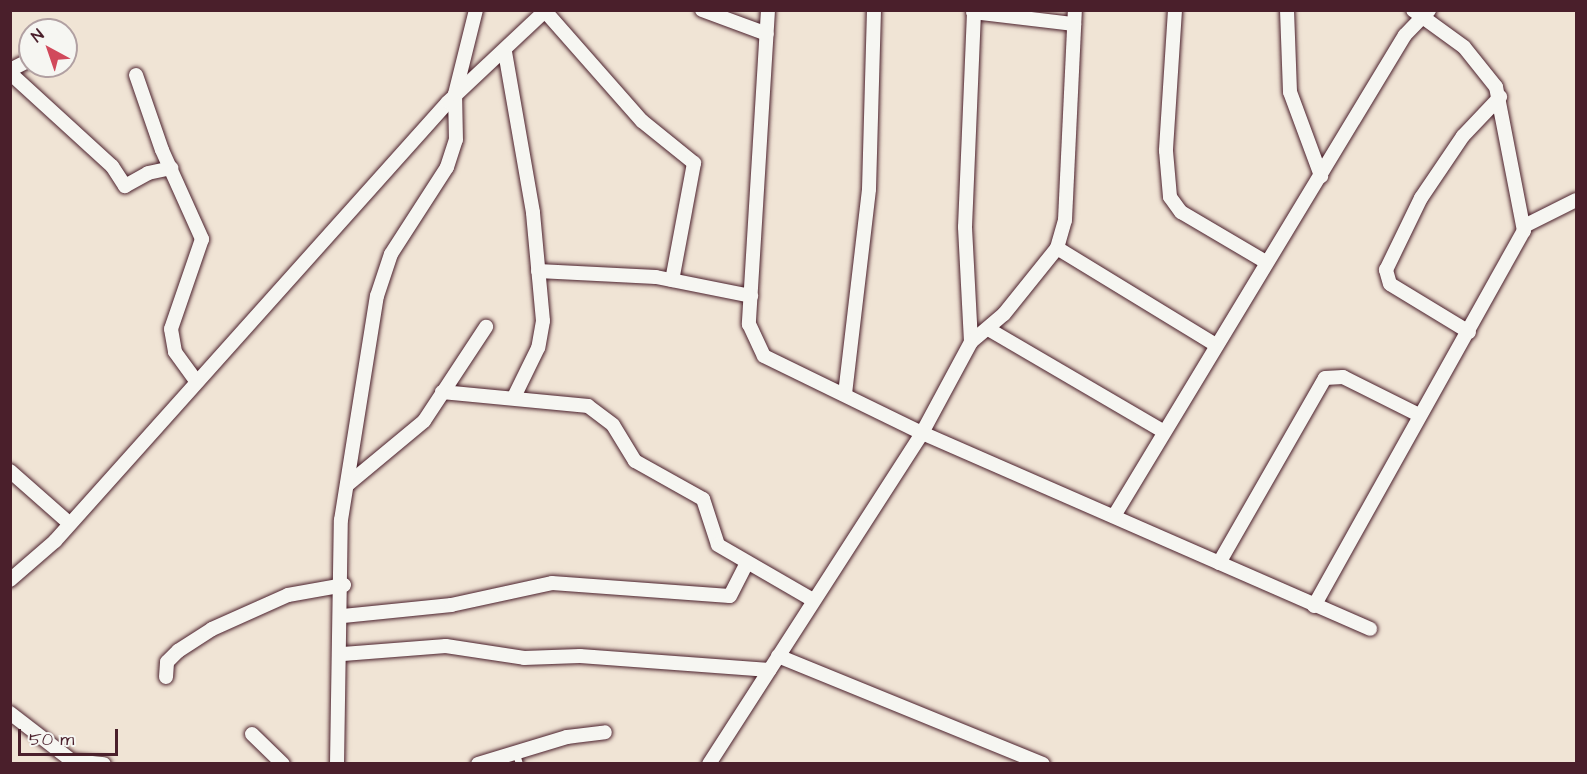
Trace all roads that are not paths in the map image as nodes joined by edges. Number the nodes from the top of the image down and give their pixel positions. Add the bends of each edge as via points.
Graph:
1 (476, 10) edge
2 (702, 10) edge
3 (768, 10) edge
4 (874, 10) edge
5 (1175, 10) edge
6 (1287, 10) edge
7 (545, 11) edge
8 (973, 11) edge
9 (1420, 13) edge
10 (1074, 17) edge
11 (767, 34) junction
12 (505, 52) junction
13 (10, 71) edge
14 (136, 75) dead end
15 (455, 94) junction
16 (1500, 97) junction
17 (171, 168) junction
18 (1321, 176) junction
19 (1576, 200) edge
20 (1524, 226) junction
21 (1057, 248) junction
22 (1266, 262) junction
23 (538, 271) junction
24 (672, 280) junction
25 (751, 296) junction
26 (486, 327) dead end
27 (990, 330) junction
28 (1469, 332) junction
29 (971, 342) junction
30 (1214, 344) junction
31 (197, 382) junction
32 (442, 392) junction
33 (844, 394) junction
34 (514, 396) junction
35 (1419, 415) junction
36 (1163, 431) junction
37 (922, 434) junction
38 (10, 471) edge
39 (347, 485) junction
40 (1114, 516) junction
41 (69, 523) junction
42 (1219, 563) junction
43 (746, 565) junction
44 (11, 579) edge
45 (344, 585) junction
46 (813, 600) junction
47 (1314, 606) junction
48 (343, 616) junction
49 (1370, 629) dead end
50 (343, 654) junction
51 (778, 656) junction
52 (769, 670) junction
53 (166, 677) dead end
54 (10, 713) edge
55 (605, 732) dead end
56 (252, 734) dead end
57 (517, 757) edge
58 (74, 763) edge
59 (104, 764) edge
60 (283, 764) edge
61 (337, 764) edge
62 (478, 764) edge
63 (709, 764) edge
64 (1043, 764) edge

1 - 15 street
2 - 11 street
3 - 11 street
4 - 33 street via 869,189
5 - 22 street via 1166,151 1170,197 1181,212
6 - 18 street via 1290,92
7 - 12 street
7 - 24 street via 642,121 694,163
8 - 10 street
8 - 29 street via 964,227
9 - 16 street via 1485,66
9 - 18 street
10 - 21 street via 1065,220
11 - 25 street
12 - 15 street
12 - 23 street via 517,99 520,162 533,213
13 - 17 street via 112,166 125,186 148,172
14 - 17 street
15 - 31 street
15 - 39 street via 456,140 447,167 392,254 377,296
16 - 20 street
16 - 28 street via 1463,136 1421,198 1386,270 1390,284
17 - 31 street via 202,239 171,329 175,352
18 - 22 street
19 - 20 street
20 - 28 street via 1515,256
21 - 27 street
21 - 30 street
22 - 30 street
23 - 24 street
23 - 34 street via 543,321 538,348
24 - 25 street
25 - 33 street via 750,330 764,356 779,368
26 - 32 street
27 - 29 street
27 - 36 street
28 - 35 street
29 - 37 street
30 - 36 street
31 - 41 street
32 - 34 street
32 - 39 street via 424,421
33 - 37 street
34 - 43 street via 588,406 603,416 635,461 703,499 718,545
35 - 42 street via 1343,377 1325,378
35 - 47 street
36 - 40 street
37 - 40 street
37 - 46 street
38 - 41 street
39 - 45 street via 341,520
40 - 42 street
41 - 44 street
42 - 47 street
43 - 46 street
43 - 48 street via 730,596 552,583 451,605
45 - 48 street
45 - 53 street via 288,595 212,629 167,662
46 - 51 street
47 - 49 street
48 - 50 street
50 - 52 street via 446,646 524,658 580,656
50 - 61 street
51 - 52 street
51 - 64 street
52 - 63 street
54 - 58 street
55 - 57 street
56 - 60 street
57 - 62 street
58 - 59 street

